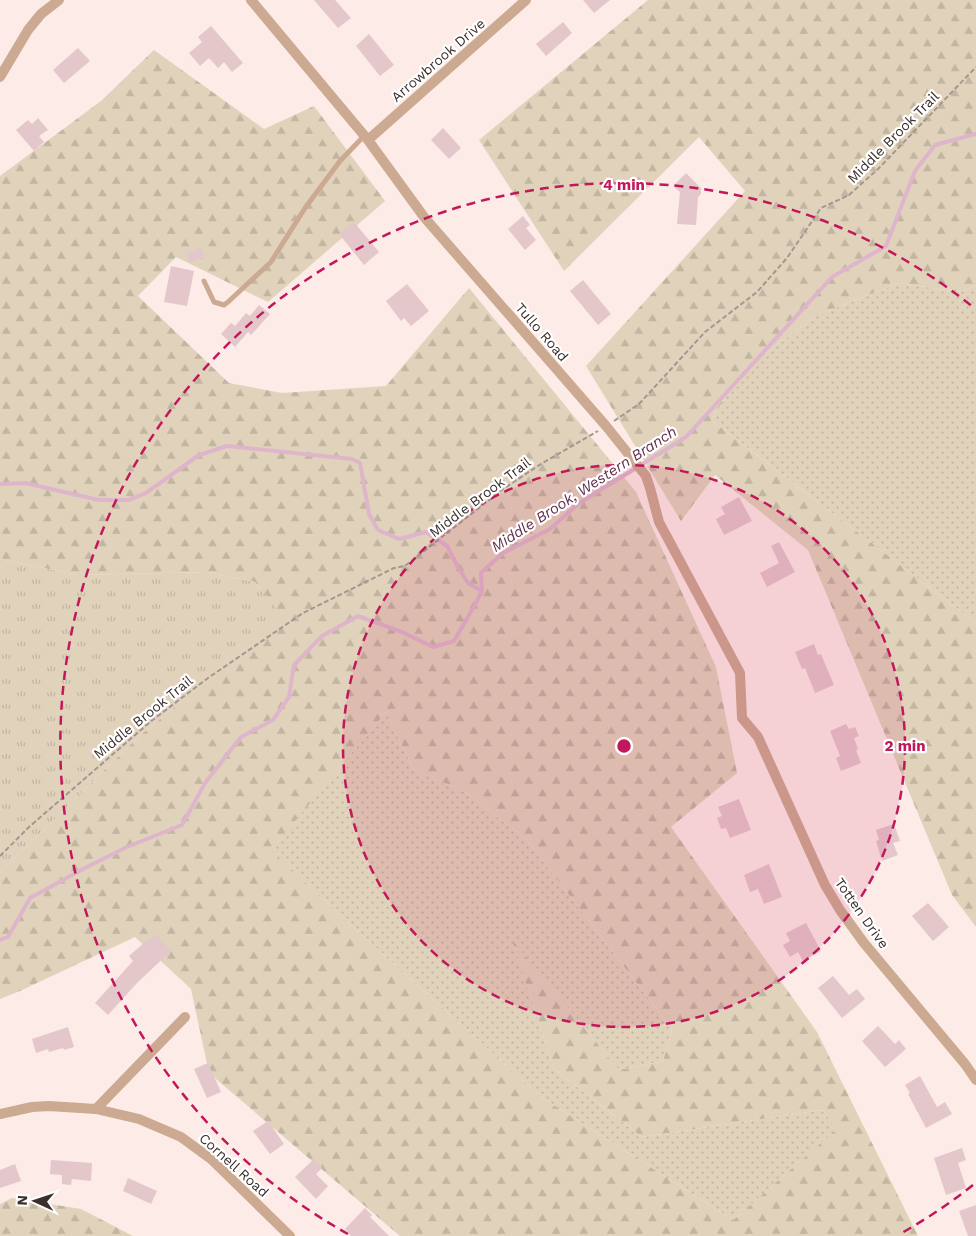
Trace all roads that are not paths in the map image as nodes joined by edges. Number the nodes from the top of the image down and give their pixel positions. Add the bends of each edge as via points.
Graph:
1 (59, 0) edge
2 (251, 0) edge
3 (526, 0) edge
4 (0, 77) edge
5 (366, 138) junction
6 (204, 281) dead end
7 (742, 718) joint
8 (185, 1017) dead end
9 (976, 1080) edge
10 (96, 1109) junction
11 (0, 1114) edge
12 (290, 1236) edge

1 - 4 street via 28,30
2 - 5 street, Tullo Road
3 - 5 street, Arrowbrook Drive
5 - 6 lane via 340,161 305,208 272,262 228,302 224,305 214,302
5 - 7 street, Tullo Road via 424,217 646,476 659,522 740,673
7 - 9 street, Totten Drive via 758,737 825,885 840,910
8 - 10 street
10 - 11 street, Cornell Road via 49,1106
10 - 12 street, Cornell Road via 139,1119 181,1137 211,1159

